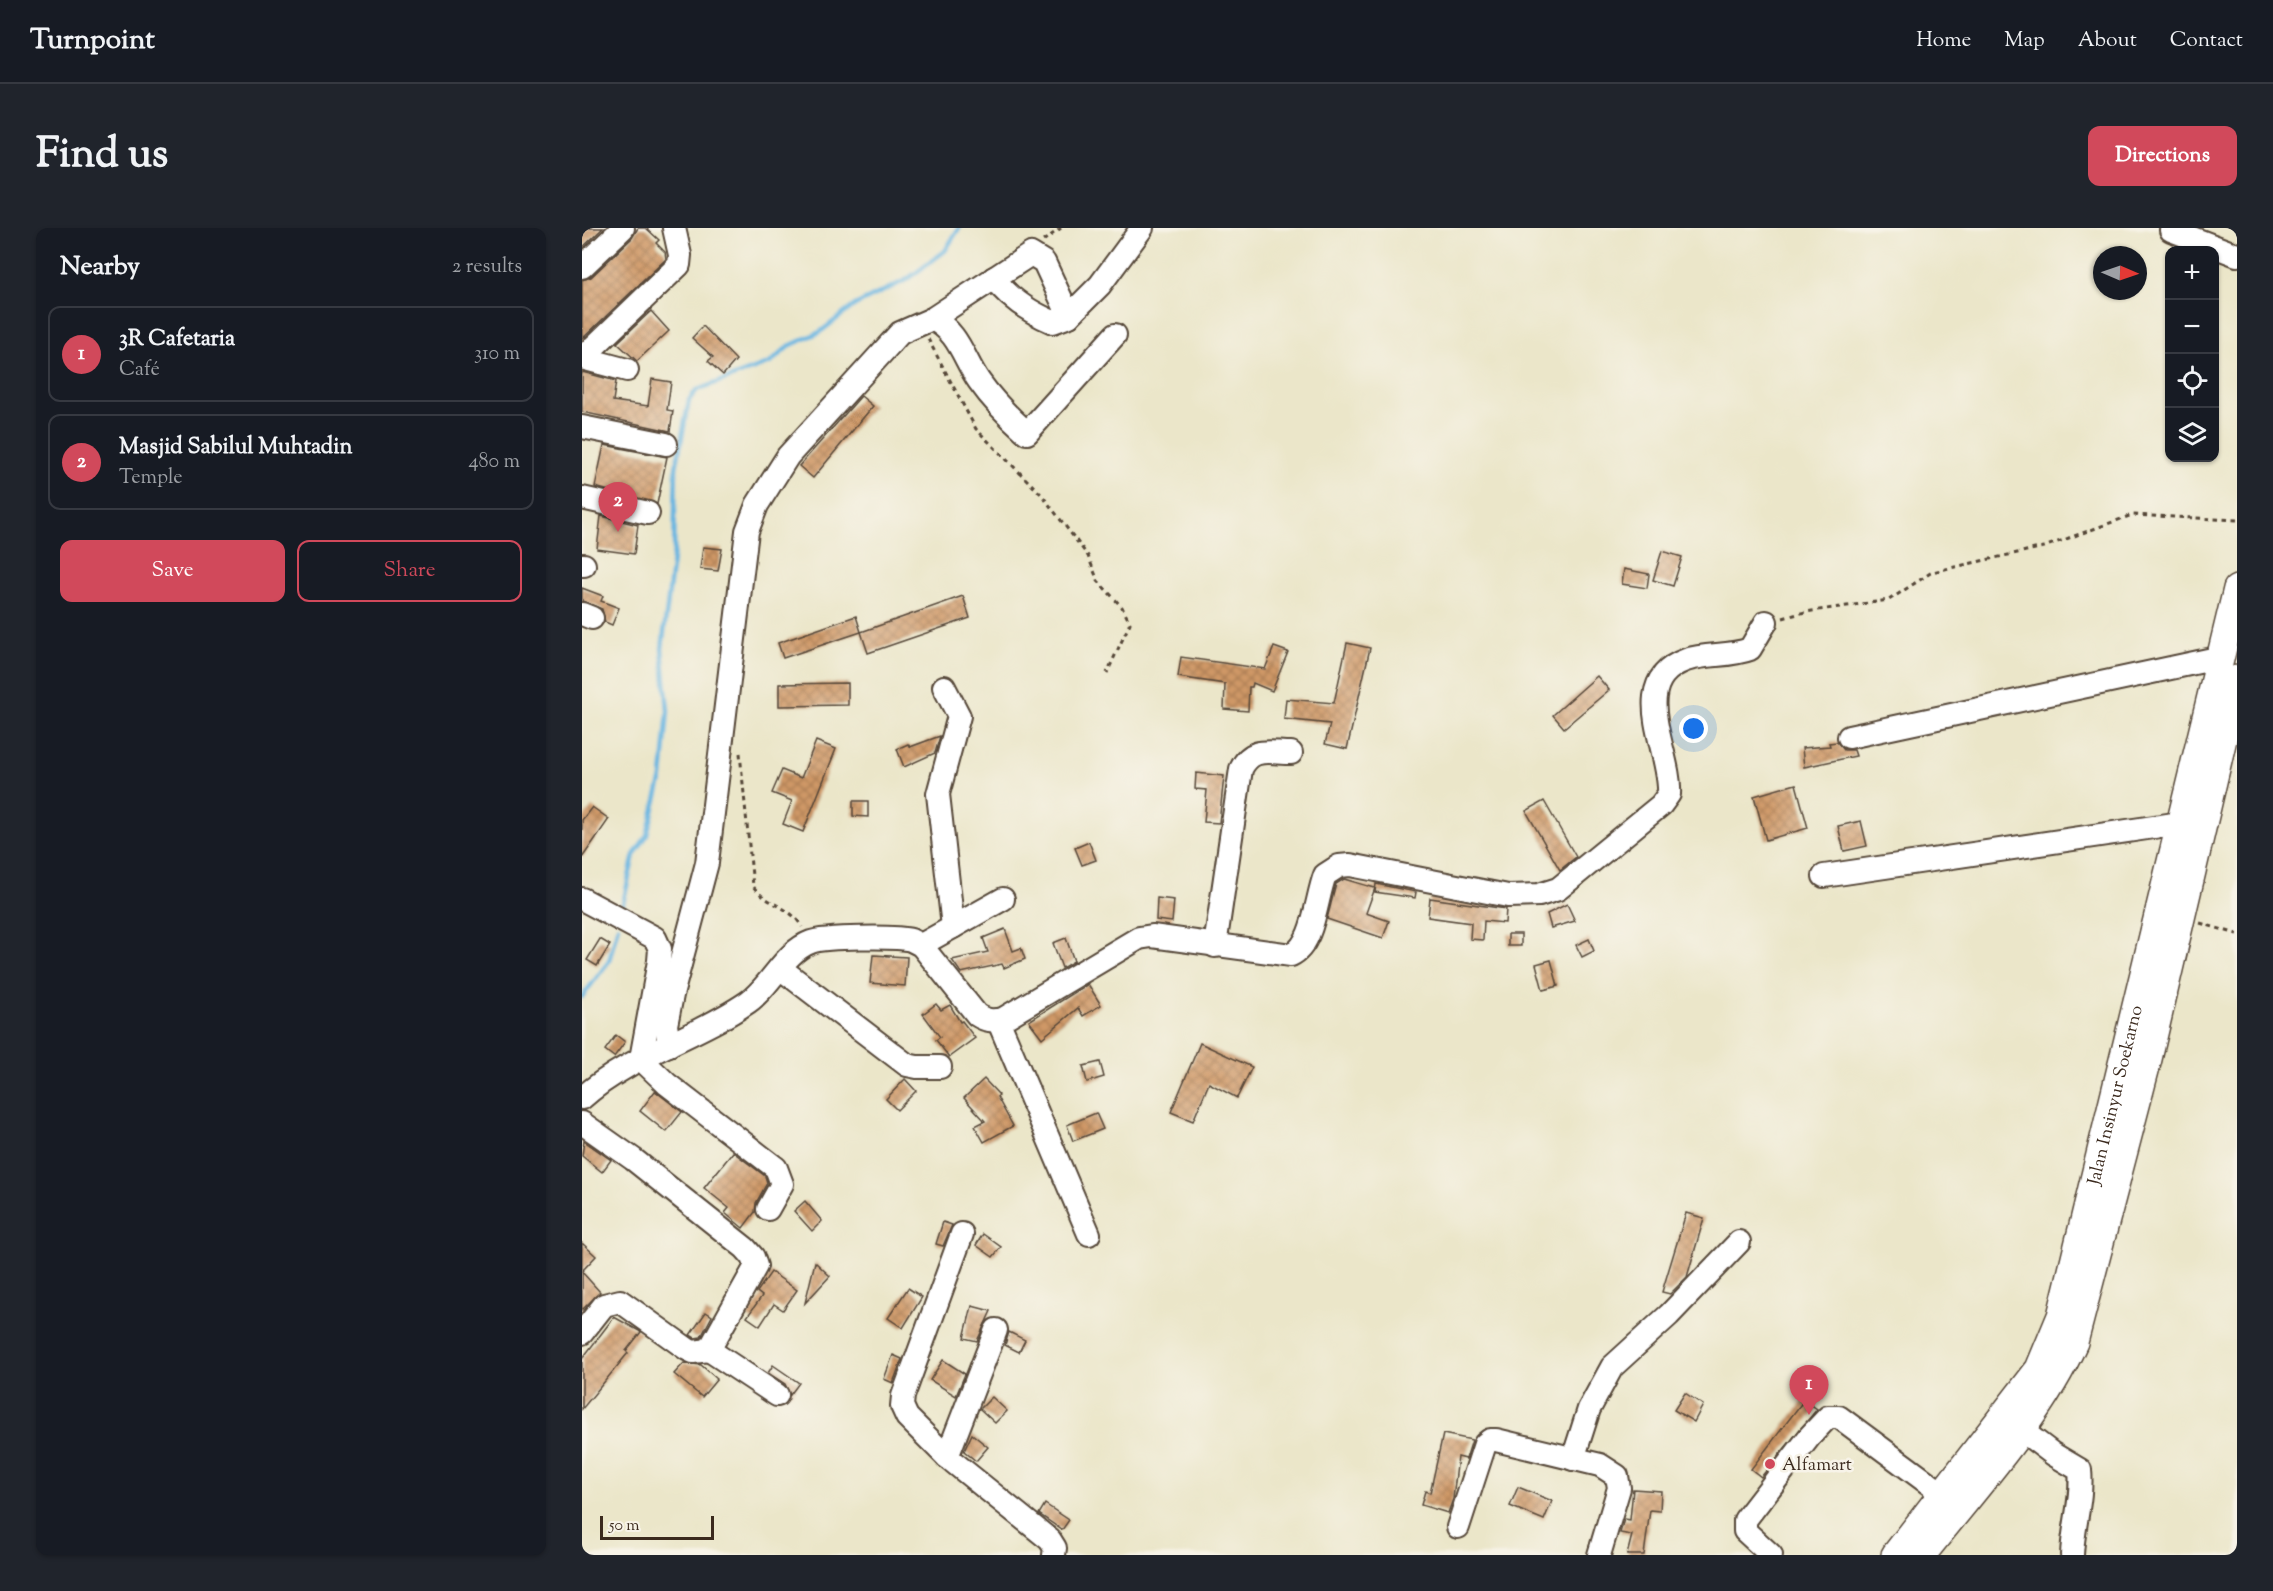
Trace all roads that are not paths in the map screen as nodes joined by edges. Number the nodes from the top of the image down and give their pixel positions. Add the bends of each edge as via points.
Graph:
1 (623, 228) edge
2 (674, 228) edge
3 (1142, 228) edge
4 (2171, 230) dead end
5 (2237, 255) edge
6 (582, 267) edge
7 (994, 278) junction
8 (1069, 316) junction
9 (928, 325) junction
10 (1115, 335) dead end
11 (582, 358) edge
12 (627, 370) dead end
13 (582, 427) edge
14 (666, 444) dead end
15 (582, 498) edge
16 (648, 513) dead end
17 (2237, 589) edge
18 (1766, 622) road end
19 (2229, 668) edge
20 (944, 687) dead end
21 (1850, 737) dead end
22 (1291, 753) dead end
23 (2181, 823) junction
24 (1824, 876) dead end
25 (582, 899) edge
26 (1003, 899) dead end
27 (953, 927) junction
28 (921, 945) junction
29 (1215, 945) junction
30 (780, 968) junction
31 (998, 1020) junction
32 (669, 1045) junction
33 (641, 1059) junction
34 (940, 1067) dead end
35 (582, 1098) edge
36 (2124, 1105) junction
37 (582, 1123) edge
38 (768, 1209) dead end
39 (962, 1234) dead end
40 (1089, 1234) dead end
41 (1739, 1242) dead end
42 (996, 1330) dead end
43 (582, 1333) edge
44 (709, 1350) junction
45 (777, 1395) dead end
46 (2020, 1429) junction
47 (947, 1457) junction
48 (1573, 1459) junction
49 (1943, 1494) junction
50 (1458, 1527) dead end
51 (1054, 1555) edge
52 (1599, 1555) edge
53 (1771, 1555) edge
54 (1895, 1555) edge
55 (1922, 1555) edge
56 (2072, 1555) edge

1 - 6 street
2 - 11 street via 679,266
3 - 8 street via 1100,285
4 - 5 street
7 - 8 street via 1004,292 1041,316 1053,322
7 - 8 street via 1031,254 1044,261
7 - 9 street
9 - 10 street via 945,325 1000,408 1027,433
9 - 32 street via 900,333 788,456 757,505 747,531 707,863 672,995 666,1025
11 - 12 street
13 - 14 street
15 - 16 street
17 - 19 main road, Jalan Insinyur Soekarno
18 - 29 street via 1750,649 1689,659 1665,675 1653,706 1669,794 1661,805 1558,889 1539,895 1508,896 1344,864 1325,875 1306,941 1297,952 1282,956
19 - 21 street
19 - 23 main road, Jalan Insinyur Soekarno
19 - 36 main road, Jalan Insinyur Soekarno via 2181,917
20 - 27 street via 959,716 938,794
22 - 29 street via 1255,753 1242,769
23 - 24 street
23 - 36 main road, Jalan Insinyur Soekarno
25 - 33 street via 655,938 660,949
26 - 27 street
27 - 28 street
28 - 30 street via 903,938 816,940
28 - 31 street via 977,1015 985,1020
29 - 31 street via 1152,936 1139,938
30 - 32 street via 752,999
30 - 34 street via 907,1065
31 - 40 street
32 - 33 street
33 - 35 street
33 - 38 street via 667,1084 776,1168 782,1184
36 - 46 main road, Jalan Insinyur Soekarno via 2074,1342 2061,1371
36 - 49 main road, Jalan Insinyur Soekarno via 2051,1345 2015,1403
37 - 44 street via 633,1159 753,1257 756,1266 752,1276
39 - 47 street via 902,1406 907,1417
41 - 48 street via 1612,1367 1589,1409
42 - 47 street
43 - 44 street via 604,1305 620,1301 687,1349
44 - 45 street
46 - 55 main road, Jalan Insinyur Soekarno
46 - 56 street via 2080,1470 2082,1490
47 - 51 street via 1050,1540
48 - 50 street via 1490,1440 1482,1451
48 - 52 street via 1611,1470 1619,1480
49 - 53 street via 1839,1417 1828,1417 1745,1520 1745,1532
49 - 54 main road, Jalan Insinyur Soekarno

